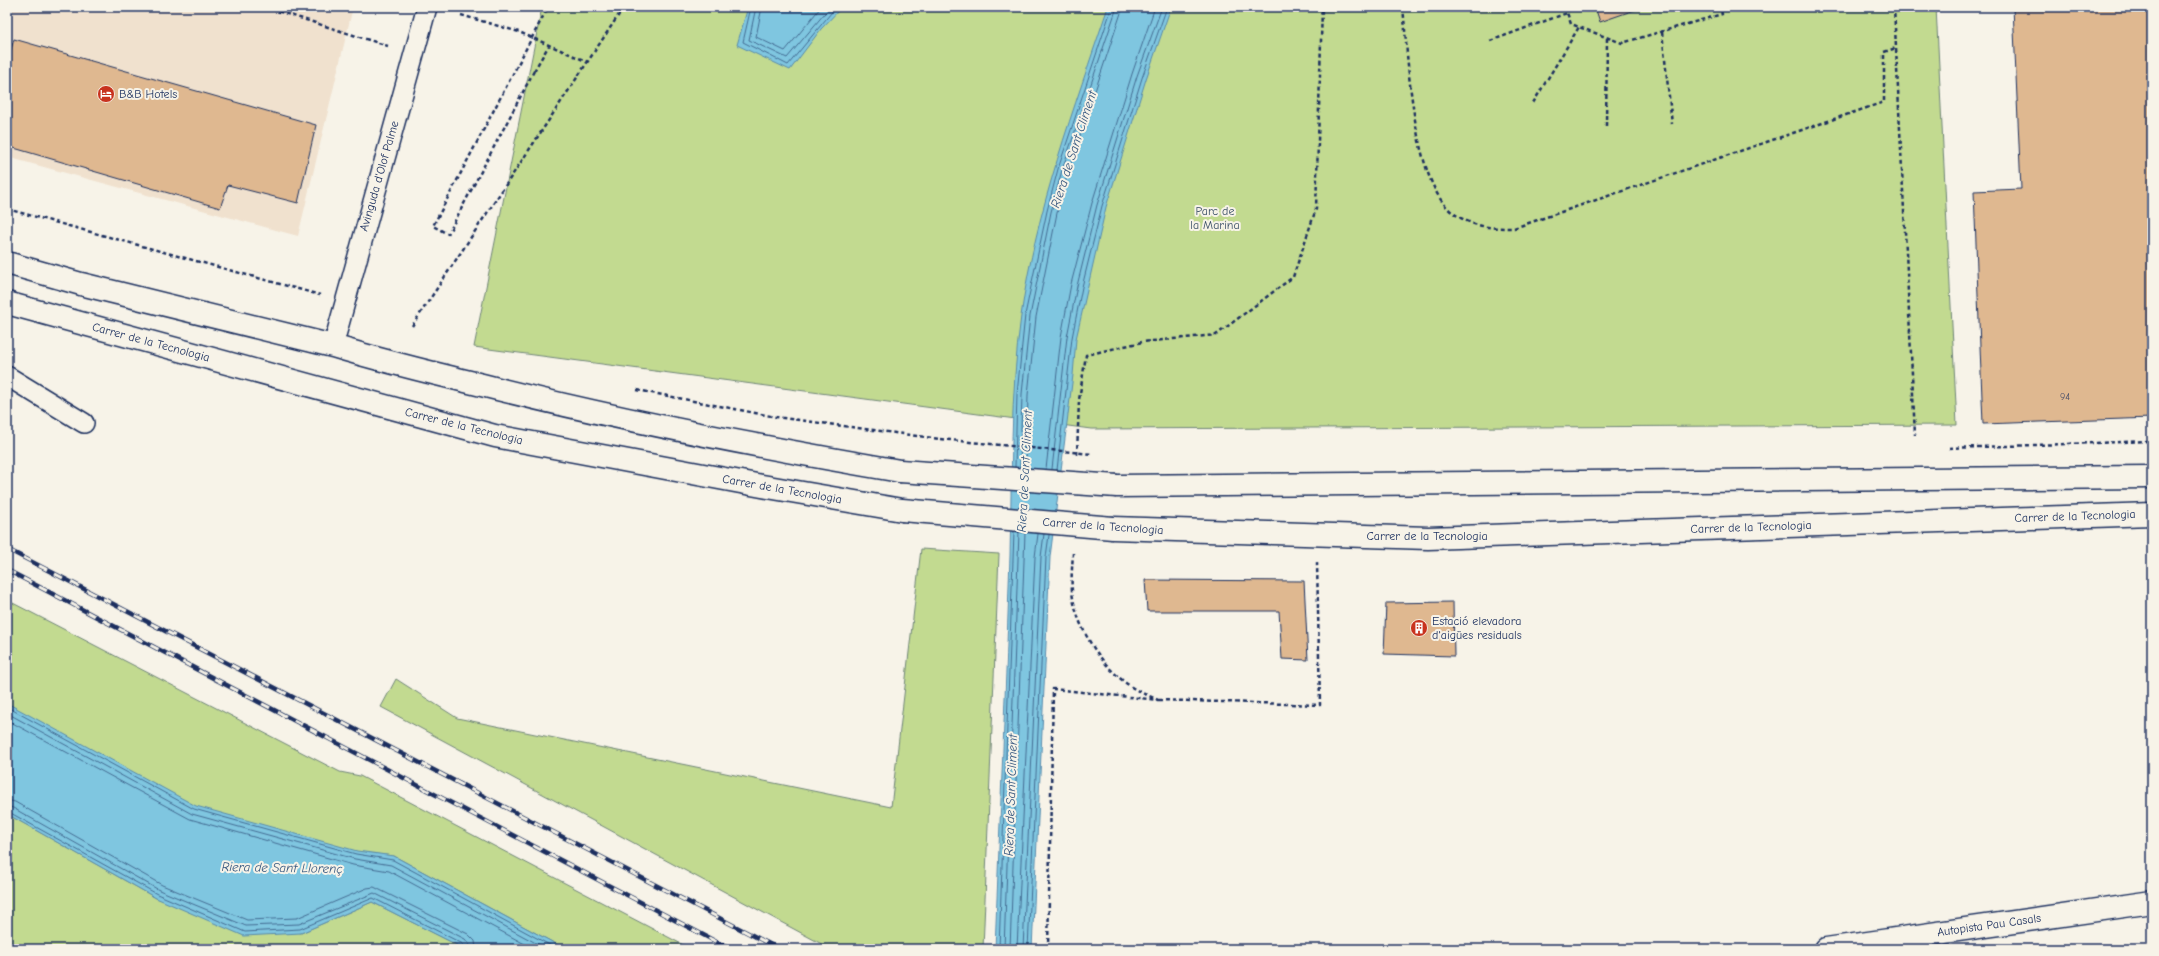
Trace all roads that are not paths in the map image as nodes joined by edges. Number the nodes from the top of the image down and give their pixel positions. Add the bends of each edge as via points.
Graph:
1 (427, 7) edge
2 (7, 263) edge
3 (7, 303) edge
4 (333, 346) junction
5 (7, 376) edge
6 (84, 423) dead end
7 (2152, 478) edge
8 (2152, 514) edge
9 (2152, 902) edge
10 (1826, 949) edge

1 - 4 lane, Avinguda d'Olof Palme
2 - 4 main road via 81,284
3 - 8 main road, Carrer de la Tecnologia, bridge via 495,436 902,510 1113,528 1428,538
4 - 7 main road, bridge via 371,358 584,411 770,449 900,471 1117,486
5 - 6 lane
9 - 10 main road, Autopista Pau Casals

